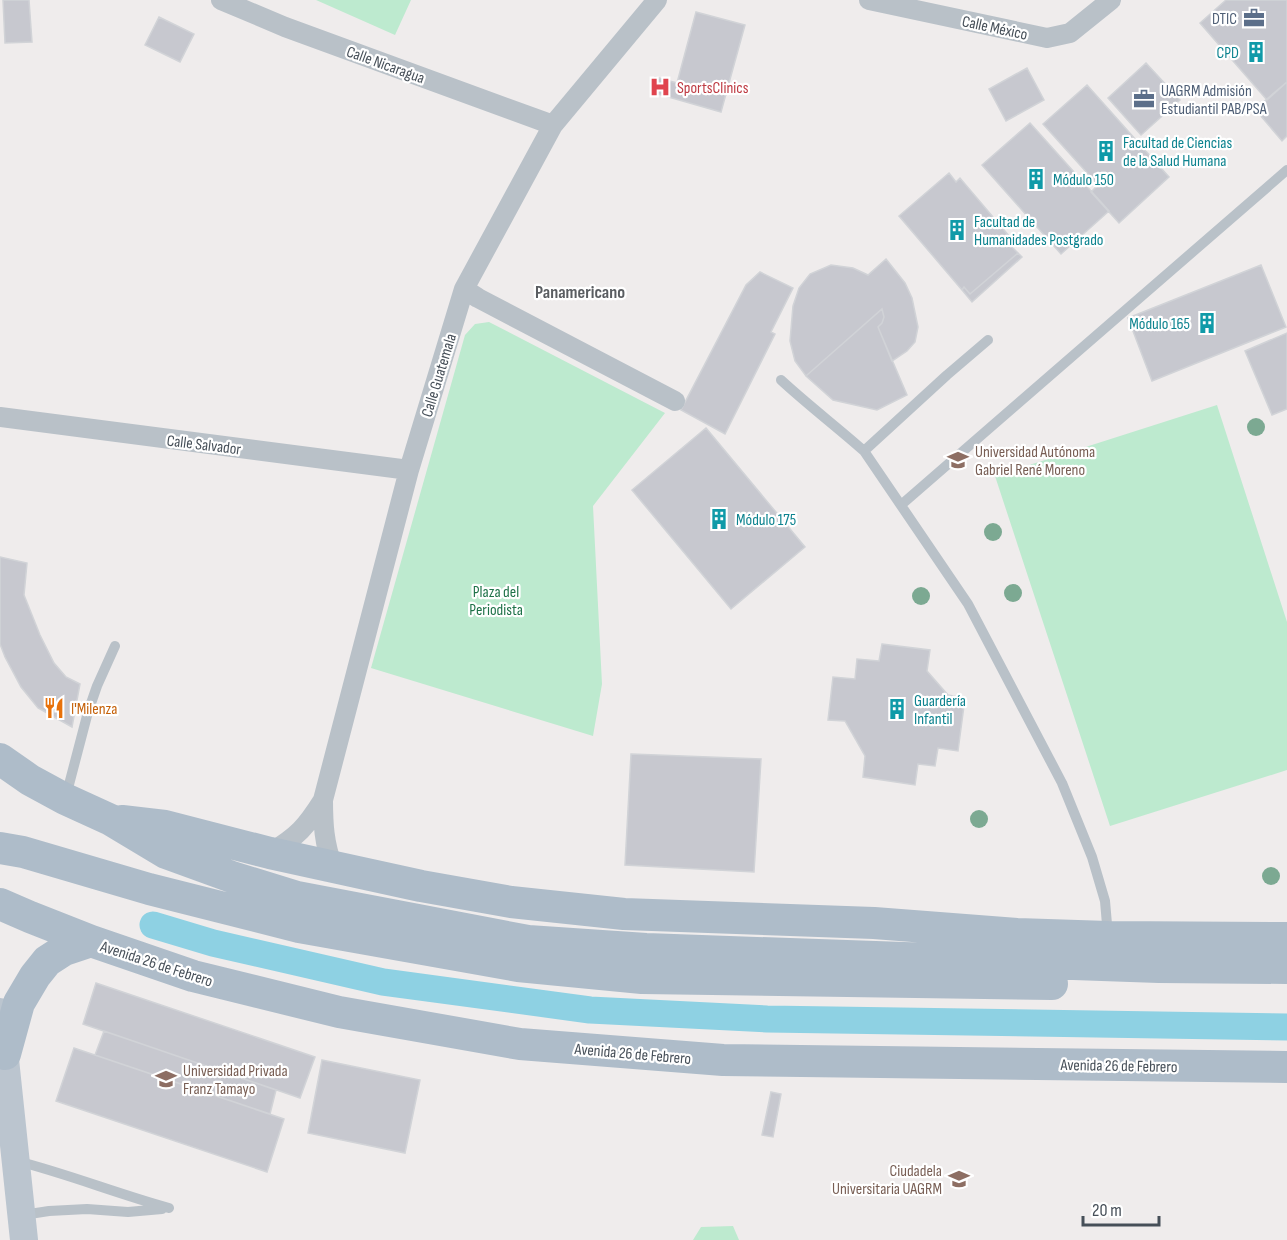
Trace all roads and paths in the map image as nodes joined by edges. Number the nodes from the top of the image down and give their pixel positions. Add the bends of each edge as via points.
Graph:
1 (220, 0) edge
2 (657, 0) edge
3 (869, 0) edge
4 (1111, 0) edge
5 (554, 125) junction
6 (1284, 174) edge
7 (464, 289) junction
8 (988, 340) dead end
9 (781, 380) dead end
10 (675, 401) dead end
11 (0, 417) edge
12 (864, 451) junction
13 (409, 470) junction
14 (902, 505) junction
15 (115, 646) dead end
16 (0, 744) edge
17 (0, 759) edge
18 (53, 792) junction
19 (323, 800) junction
20 (111, 820) junction
21 (0, 848) edge
22 (270, 853) junction
23 (333, 867) junction
24 (0, 904) edge
25 (1017, 934) junction
26 (1108, 937) junction
27 (1287, 938) edge
28 (91, 941) junction
29 (1159, 967) junction
30 (1287, 968) edge
31 (1287, 988) edge
32 (0, 1012) edge
33 (5, 1054) junction
34 (1287, 1067) edge
35 (16, 1161) junction
36 (23, 1227) edge

1 - 5 street, Calle Nicaragua
2 - 5 street, Calle Guatemala
3 - 4 street, Calle México via 1047,38 1070,33
5 - 7 street, Calle Guatemala
6 - 14 lane
7 - 10 street
7 - 13 street, Calle Guatemala
8 - 12 lane
9 - 12 lane
11 - 13 street, Calle Salvador
12 - 14 lane
13 - 19 street, Calle Guatemala
14 - 26 lane via 969,604 1062,783 1095,866 1105,901
15 - 18 lane
16 - 18 main road
17 - 18 main road
18 - 20 main road
19 - 22 street, Calle Guatemala via 303,830
19 - 23 street, Calle Guatemala via 324,838
20 - 22 main road via 165,826
20 - 29 main road via 166,853 297,897 528,941 646,949
21 - 31 main road via 299,927 518,966 642,978
22 - 23 main road
23 - 25 main road via 511,902 624,914 874,922
24 - 28 main road, Avenida 26 de Febrero
25 - 26 main road
25 - 29 main road
26 - 27 main road
28 - 33 main road via 64,950 35,976 19,1003
28 - 34 main road, Avenida 26 de Febrero via 194,976 250,990 339,1011 520,1044 723,1060
29 - 30 main road
32 - 33 main road
33 - 35 main road
35 - 36 main road
35 - 36 lane via 169,1208 128,1212 49,1210

